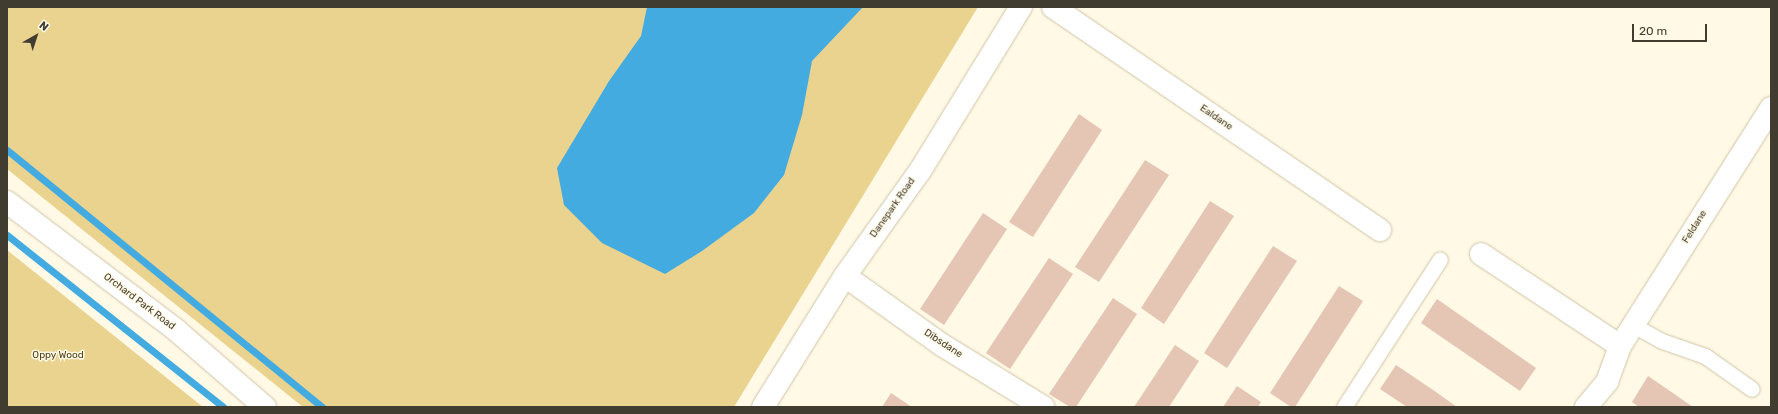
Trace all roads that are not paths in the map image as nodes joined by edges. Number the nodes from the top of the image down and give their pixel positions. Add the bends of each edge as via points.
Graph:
1 (1021, 7) edge
2 (1052, 7) edge
3 (1771, 108) edge
4 (7, 202) edge
5 (1380, 230) dead end
6 (1481, 254) dead end
7 (1440, 259) dead end
8 (845, 276) junction
9 (1633, 325) junction
10 (1620, 346) junction
11 (1752, 389) dead end
12 (265, 407) edge
13 (763, 407) edge
14 (1043, 407) edge
15 (1344, 407) edge
16 (1586, 407) edge

1 - 8 street, Danepark Road via 920,171
2 - 5 street, Ealdane
3 - 9 street, Feldane
4 - 12 street, Orchard Park Road via 176,330
6 - 10 street
7 - 15 lane
8 - 13 street, Danepark Road
8 - 14 street, Dibsdane via 942,345
9 - 10 street, Feldane
9 - 11 lane via 1662,340 1705,356
10 - 16 street, Feldane via 1607,382

